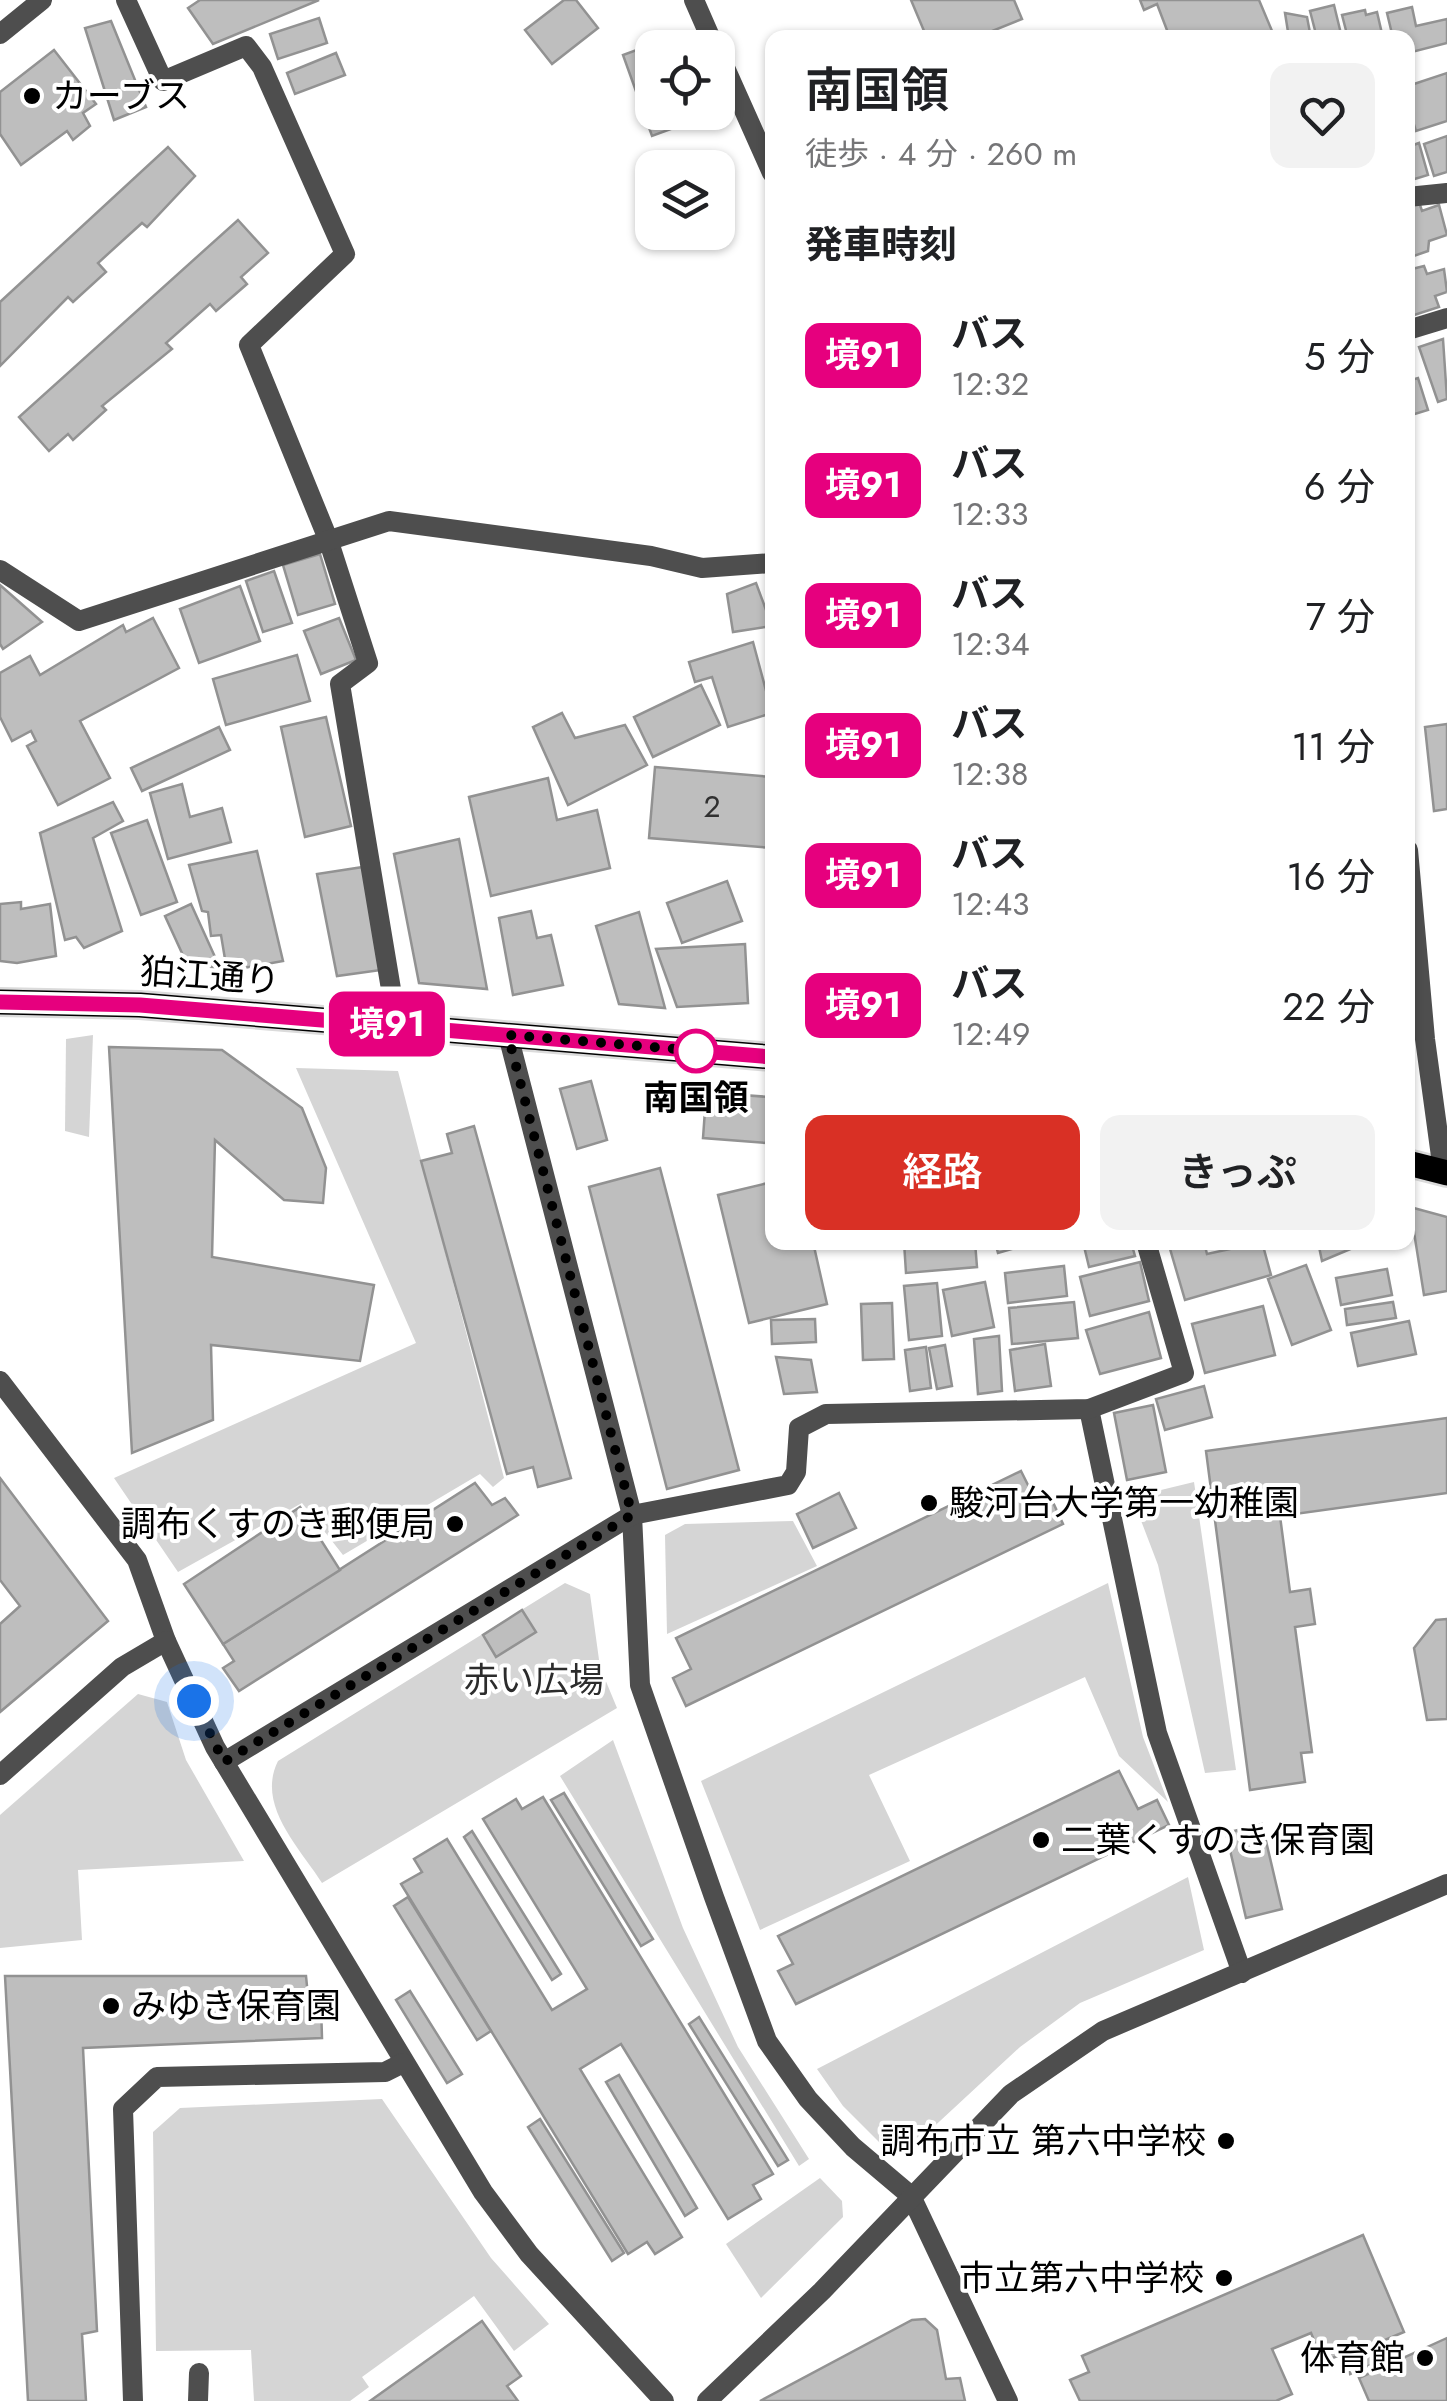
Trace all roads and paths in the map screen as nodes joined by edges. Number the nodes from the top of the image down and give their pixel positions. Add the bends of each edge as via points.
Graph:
1 (42, 0) edge
2 (126, 0) edge
3 (694, 0) edge
4 (707, 30) edge
5 (0, 34) edge
6 (735, 92) edge
7 (765, 158) edge
8 (1447, 193) edge
9 (1415, 197) edge
10 (1447, 318) edge
11 (1415, 328) edge
12 (328, 539) junction
13 (765, 564) edge
14 (0, 570) edge
15 (1415, 928) edge
16 (0, 1002) edge
17 (397, 1025) junction
18 (508, 1035) junction
19 (765, 1055) edge
20 (1415, 1165) edge
21 (1445, 1172) edge
22 (1148, 1250) edge
23 (0, 1380) edge
24 (1089, 1409) junction
25 (632, 1515) junction
26 (166, 1642) junction
27 (224, 1762) junction
28 (0, 1775) edge
29 (1447, 1884) edge
30 (1242, 1972) junction
31 (402, 2063) junction
32 (911, 2196) junction
33 (198, 2373) dead end
34 (133, 2401) edge
35 (198, 2401) edge
36 (664, 2401) edge
37 (707, 2401) edge
38 (1008, 2401) edge

1 - 5 street
2 - 12 street via 164,81 246,46 262,67 345,254 249,345
3 - 4 street
6 - 7 street
8 - 9 street
10 - 11 street
12 - 13 street via 389,521 702,568
12 - 14 street via 80,621
12 - 17 street via 368,662 340,684
15 - 21 street
16 - 17 main road, 狛江通り via 140,1005
17 - 18 main road, 狛江通り
18 - 19 main road, 狛江通り
18 - 25 street
20 - 21 main road
22 - 24 street via 1184,1374
23 - 26 street via 138,1560
24 - 25 street via 826,1414 799,1428 796,1472 788,1485
24 - 30 street via 1157,1732
25 - 27 street
25 - 32 street via 640,1685 767,2041 819,2111
26 - 27 street
26 - 28 street via 122,1667
27 - 31 street
29 - 30 street
30 - 32 street via 1103,2031 1011,2094
31 - 34 street via 385,2072 156,2078 123,2110
31 - 36 street via 528,2254
32 - 37 street
32 - 38 street
33 - 35 street

